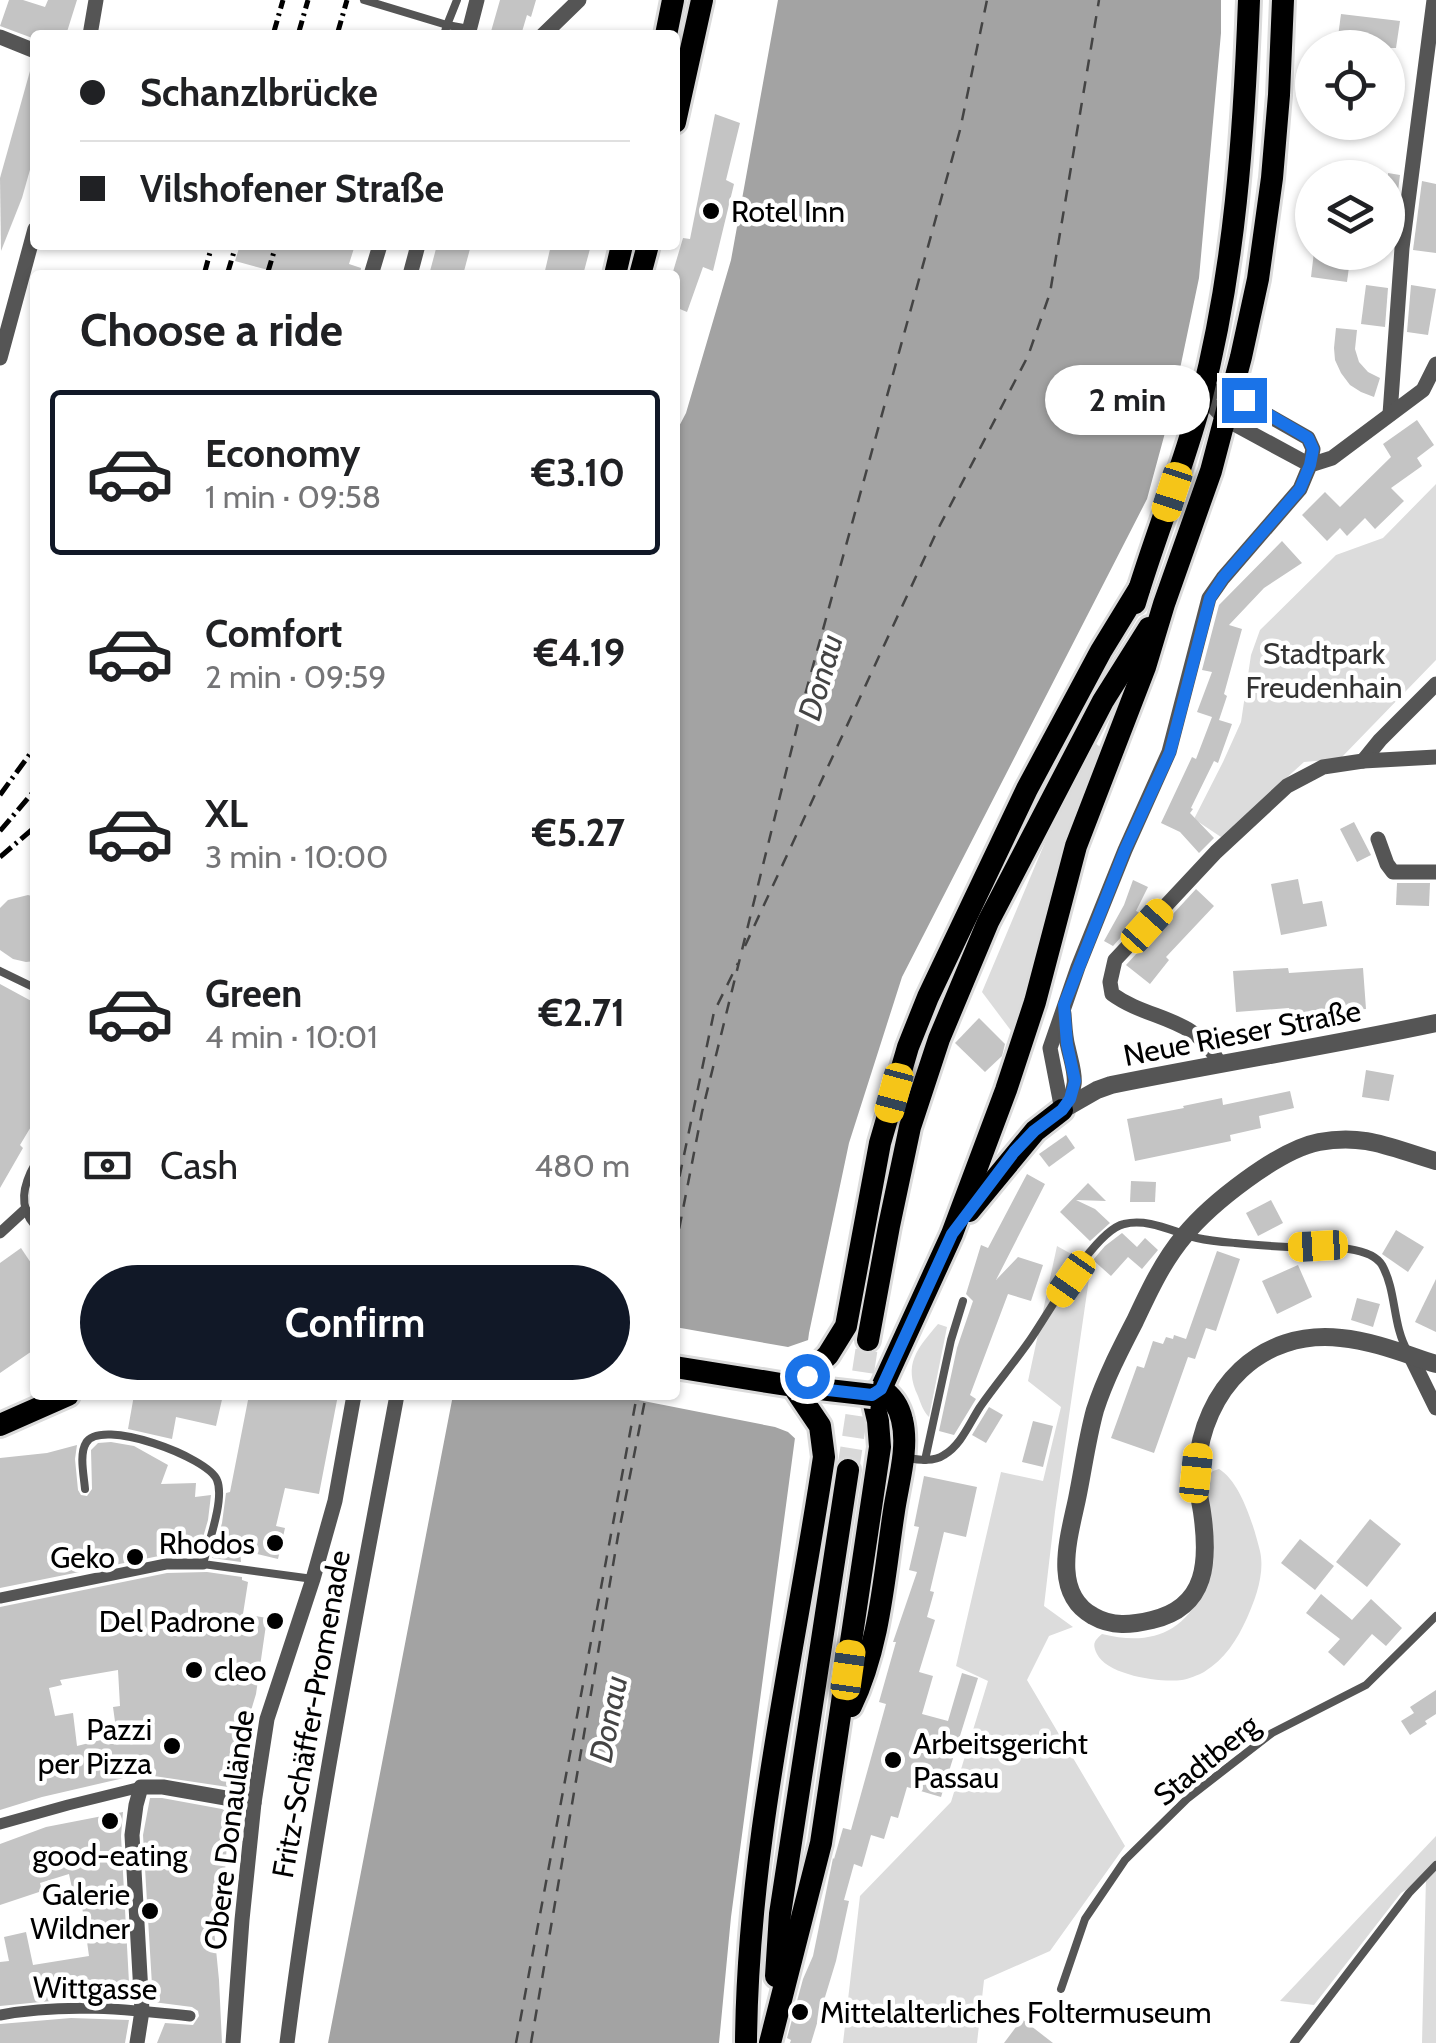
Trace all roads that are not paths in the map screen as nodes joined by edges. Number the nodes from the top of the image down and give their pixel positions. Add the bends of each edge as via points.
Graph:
1 (96, 0) edge
2 (364, 0) edge
3 (457, 0) edge
4 (477, 0) edge
5 (579, 0) edge
6 (674, 0) edge
7 (702, 0) edge
8 (1249, 0) edge
9 (1283, 0) edge
10 (1434, 0) edge
11 (447, 25) junction
12 (91, 30) edge
13 (446, 30) edge
14 (463, 30) edge
15 (470, 30) edge
16 (548, 30) edge
17 (667, 30) edge
18 (0, 36) edge
19 (30, 48) edge
20 (680, 99) edge
21 (30, 244) edge
22 (0, 276) edge
23 (18, 284) junction
24 (0, 358) edge
25 (1436, 364) edge
26 (1232, 394) junction
27 (1202, 395) junction
28 (1390, 414) junction
29 (1224, 419) junction
30 (1310, 465) junction
31 (1139, 589) junction
32 (1164, 604) junction
33 (1436, 684) edge
34 (1103, 701) junction
35 (1436, 757) edge
36 (1364, 761) junction
37 (1378, 840) dead end
38 (1436, 872) edge
39 (0, 971) edge
40 (30, 986) edge
41 (1064, 1005) junction
42 (1436, 1023) edge
43 (1219, 1063) junction
44 (1074, 1068) junction
45 (1111, 1085) junction
46 (1062, 1110) junction
47 (1436, 1161) edge
48 (30, 1174) edge
49 (25, 1210) junction
50 (30, 1218) edge
51 (0, 1233) edge
52 (952, 1234) junction
53 (1185, 1234) junction
54 (963, 1301) dead end
55 (868, 1340) tunnel mouth
56 (1410, 1356) junction
57 (1436, 1364) edge
58 (680, 1368) edge
59 (793, 1386) junction
60 (877, 1396) junction
61 (57, 1400) edge
62 (353, 1400) edge
63 (396, 1400) edge
64 (1436, 1408) edge
65 (0, 1425) edge
66 (914, 1458) junction
67 (848, 1470) tunnel mouth
68 (86, 1489) dead end
69 (203, 1564) junction
70 (313, 1579) junction
71 (0, 1598) edge
72 (1436, 1616) edge
73 (840, 1729) junction
74 (141, 1787) junction
75 (254, 1803) junction
76 (0, 1824) edge
77 (1436, 1866) edge
78 (780, 1914) junction
79 (1061, 1989) dead end
80 (142, 2011) junction
81 (0, 2014) edge
82 (190, 2016) dead end
83 (759, 2037) edge
84 (137, 2043) edge
85 (233, 2043) edge
86 (287, 2043) edge
87 (1294, 2043) edge

1 - 12 street
2 - 11 lane
3 - 11 lane
4 - 15 street
5 - 16 street
6 - 17 main road
7 - 20 main road
8 - 27 main road via 1228,271
9 - 26 main road via 1272,178
10 - 28 street via 1402,248
11 - 13 lane
11 - 14 lane
18 - 19 street
21 - 23 street
22 - 23 street
23 - 24 street
25 - 28 street via 1422,390
26 - 27 street
26 - 29 main road
26 - 30 street via 1308,438
27 - 29 street
27 - 31 main road
28 - 30 street via 1332,458
29 - 30 street
29 - 32 main road
30 - 41 street via 1300,489 1210,598 1170,752
31 - 34 main road
31 - 59 main road via 1027,789 952,946 908,1048 880,1143 843,1334
32 - 34 main road
32 - 52 main road via 1076,846 1035,1002
33 - 36 street
34 - 55 main road via 988,922 939,1039 910,1127
35 - 36 street
36 - 43 street via 1324,767 1287,786 1116,960 1112,994 1190,1030
37 - 38 street via 1393,872
39 - 40 lane
41 - 44 street
41 - 46 street via 1050,1048
42 - 43 street, Neue Rieser Straße
43 - 45 street, Neue Rieser Straße
44 - 45 street via 1089,1081
44 - 46 street via 1074,1090
45 - 46 street, Neue Rieser Straße
46 - 52 main road via 1014,1152
47 - 53 street via 1346,1138 1307,1145 1237,1187
48 - 49 lane
49 - 50 lane
49 - 51 street
52 - 60 main road
53 - 56 lane via 1342,1248 1375,1258
53 - 56 street via 1151,1287 1094,1414 1066,1554 1070,1590 1090,1615 1117,1625 1148,1621 1176,1613 1197,1588 1207,1548 1199,1448 1219,1395 1252,1360 1314,1337
53 - 66 lane via 1136,1222 1108,1231 956,1446 940,1458
54 - 66 lane
56 - 57 street
56 - 64 street
58 - 59 main road
59 - 60 main road, bridge
59 - 83 main road via 820,1426 824,1457 756,1874 747,1978
60 - 66 main road via 892,1396
60 - 73 main road via 880,1448
61 - 65 main road
62 - 70 street, Obere Donaulände
63 - 86 street, Fritz-Schäffer-Promenade via 329,1762
66 - 73 main road via 873,1644
67 - 78 main road
68 - 69 lane via 83,1450 95,1435 130,1436 204,1465 220,1491
69 - 70 lane
69 - 71 street via 166,1564
70 - 75 street, Obere Donaulände via 267,1719
72 - 79 lane, Stadtberg via 1366,1685 1272,1733 1188,1798 1125,1860 1086,1918
73 - 83 main road via 821,1843
74 - 75 street
74 - 76 street
74 - 80 street via 132,1835
75 - 85 street, Obere Donaulände
77 - 87 lane
78 - 83 main road
78 - 83 main road
80 - 81 street, Wittgasse
80 - 82 street, Wittgasse
80 - 84 street

